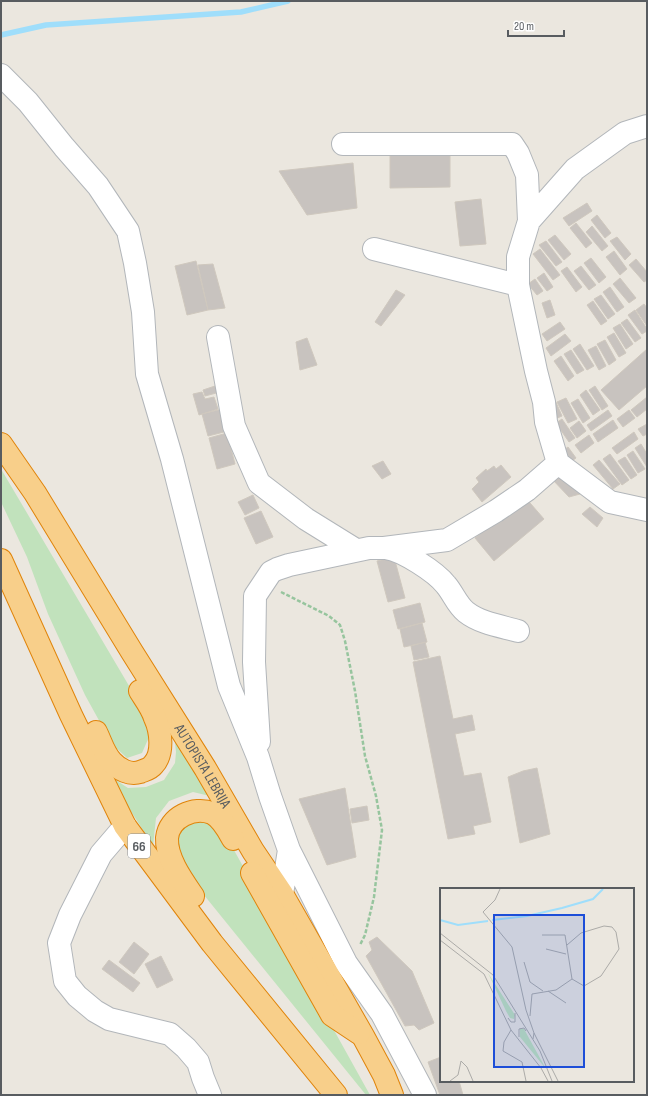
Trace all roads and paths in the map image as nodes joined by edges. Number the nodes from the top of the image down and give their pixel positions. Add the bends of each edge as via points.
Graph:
1 (1, 75) edge
2 (647, 126) edge
3 (343, 144) dead end
4 (529, 221) junction
5 (374, 249) dead end
6 (518, 285) junction
7 (218, 337) dead end
8 (1, 444) edge
9 (558, 463) junction
10 (35, 493) junction
11 (647, 510) edge
12 (384, 548) junction
13 (356, 550) junction
14 (2, 563) edge
15 (269, 577) junction
16 (518, 631) dead end
17 (258, 757) junction
18 (125, 826) junction
19 (289, 850) junction
20 (282, 894) junction
21 (346, 964) junction
22 (363, 1036) junction
23 (291, 1041) junction
24 (210, 1095) edge
25 (336, 1095) edge
26 (392, 1095) edge
27 (425, 1095) edge

1 - 17 street via 28,102 98,186 128,231 144,312 148,374 229,686
2 - 4 street via 625,133 575,169
3 - 4 street via 512,144 527,175
4 - 6 street via 518,257
5 - 6 street
6 - 9 street via 544,402 546,422
7 - 13 street via 234,426 259,483 306,518
8 - 10 highway, AUTOPISTA LEBRIJA
9 - 11 street via 610,502
9 - 12 street via 527,490 447,540
10 - 14 highway via 40,529 156,718 159,752 158,759 149,769 136,773 127,772 108,758 25,585
10 - 20 highway, AUTOPISTA LEBRIJA via 205,768 253,852
12 - 13 street
12 - 16 street via 395,549 442,580 465,612 481,621
13 - 15 street via 277,569 271,572
14 - 18 highway, 66
15 - 17 street via 255,596 254,662
15 - 21 path via 274,589 329,616 340,625 354,684 365,756 382,830 373,903 365,935
17 - 19 street
18 - 23 highway, 66 via 212,943
18 - 24 street via 101,854 70,915 59,943 65,981 77,996 109,1019 170,1034 198,1062
19 - 20 street
19 - 21 street
20 - 22 highway, AUTOPISTA LEBRIJA
21 - 27 street via 382,1014
22 - 23 highway via 332,1015 221,820 203,811 186,813 173,823 167,838 168,848 178,872 284,1015
22 - 26 highway, AUTOPISTA LEBRIJA
23 - 25 highway, 66

